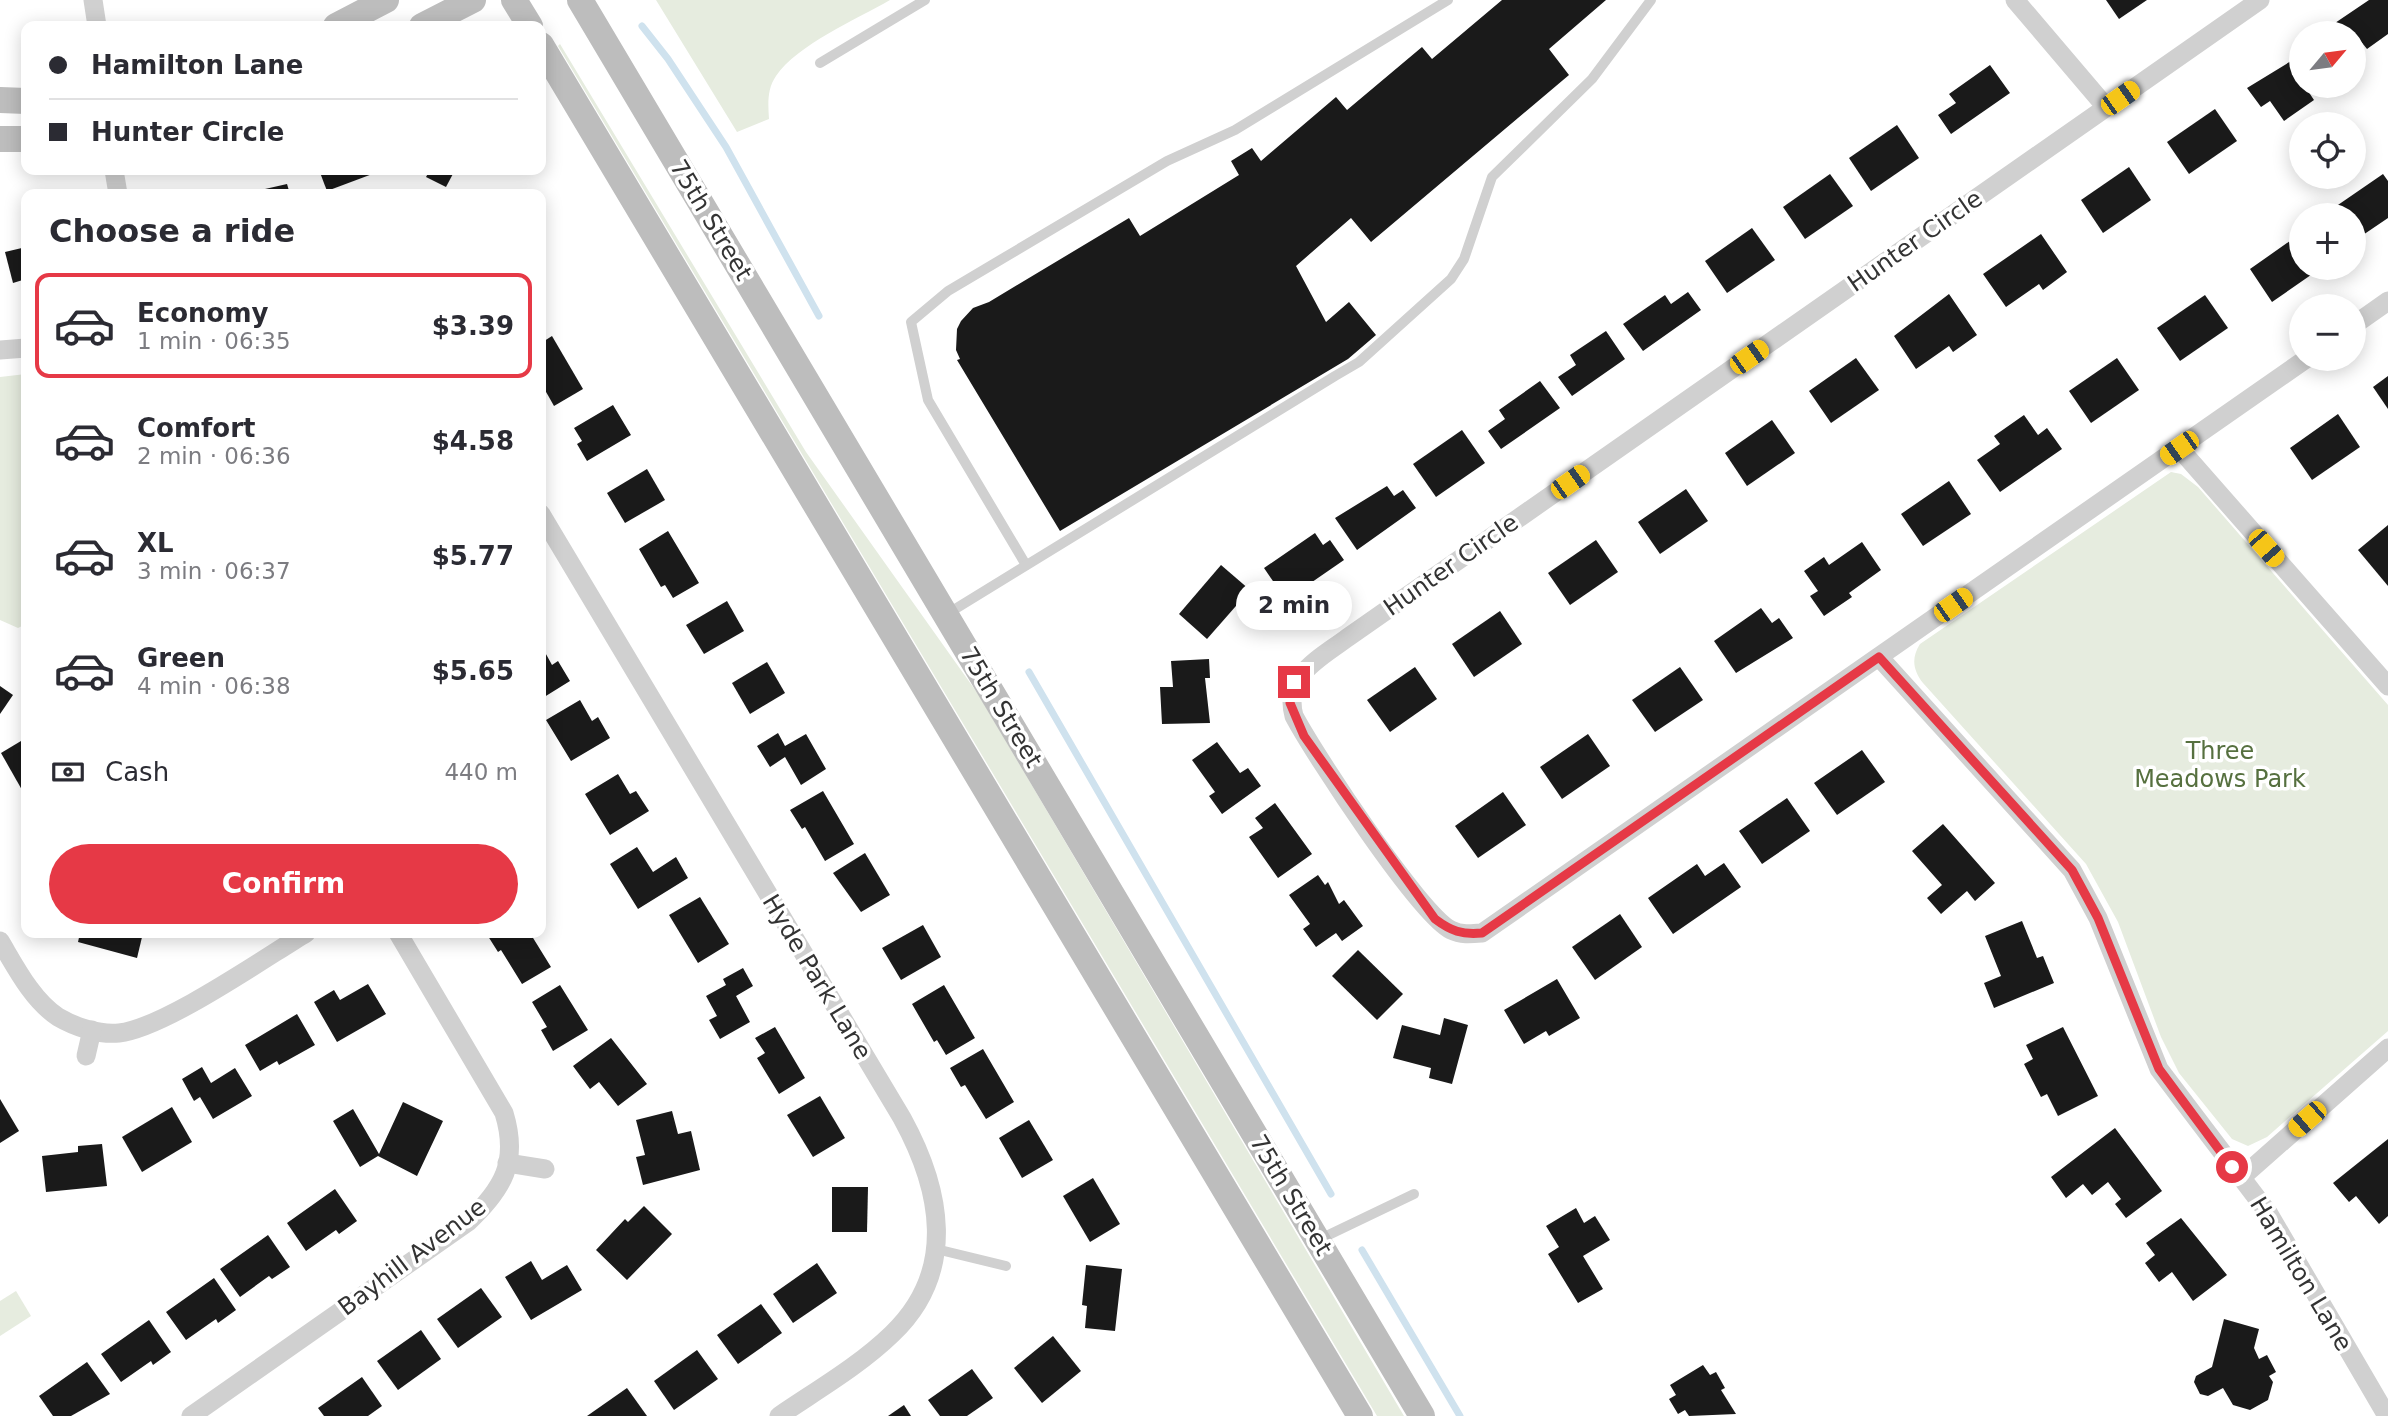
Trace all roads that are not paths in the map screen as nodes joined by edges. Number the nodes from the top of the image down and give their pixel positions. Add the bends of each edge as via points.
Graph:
1 (93, 0) edge
2 (386, 0) edge
3 (473, 0) edge
4 (514, 0) edge
5 (580, 0) edge
6 (925, 0) edge
7 (1448, 0) edge
8 (1651, 0) edge
9 (2015, 0) edge
10 (2260, 0) edge
11 (96, 21) edge
12 (346, 21) edge
13 (432, 21) edge
14 (527, 21) edge
15 (546, 53) edge
16 (820, 63) dead end
17 (0, 100) edge
18 (21, 102) edge
19 (2106, 107) junction
20 (0, 139) edge
21 (21, 139) edge
22 (2388, 301) edge
23 (2366, 317) edge
24 (21, 348) edge
25 (0, 350) edge
26 (2289, 371) edge
27 (2179, 448) junction
28 (546, 522) edge
29 (1026, 565) junction
30 (946, 614) junction
31 (1879, 657) junction
32 (2388, 686) edge
33 (297, 938) edge
34 (401, 938) edge
35 (0, 941) edge
36 (92, 1030) junction
37 (2388, 1048) edge
38 (86, 1056) dead end
39 (507, 1163) junction
40 (545, 1169) dead end
41 (2241, 1178) junction
42 (1414, 1194) dead end
43 (1318, 1241) junction
44 (936, 1249) junction
45 (1006, 1266) dead end
46 (191, 1416) edge
47 (779, 1416) edge
48 (1360, 1416) edge
49 (1422, 1416) edge
50 (2387, 1416) edge

1 - 11 street
2 - 12 main road
3 - 13 main road
4 - 14 main road
5 - 30 main road, 75th Street
6 - 16 lane
7 - 29 lane via 1235,130 1156,167 948,291 911,322 928,400
8 - 29 lane via 1592,79 1492,177 1464,259 1451,279 1411,317 1349,370
9 - 19 street
10 - 19 street, Hunter Circle
15 - 48 main road
17 - 18 main road
19 - 31 street, Hunter Circle via 1347,638 1294,682 1290,703 1304,736 1435,919 1451,931 1482,933
20 - 21 main road
22 - 23 street
24 - 25 street
26 - 27 street, Hunter Circle
27 - 31 street, Hunter Circle
27 - 32 street
28 - 44 street, Hyde Park Lane via 917,1145 936,1208
29 - 30 lane
30 - 43 main road, 75th Street
31 - 41 street, Hamilton Lane via 2072,870 2098,918 2159,1069
33 - 36 street via 149,1024 120,1033
34 - 39 street, Bayhill Avenue via 504,1113 510,1138
35 - 36 street via 56,1016
36 - 38 street
37 - 41 street
39 - 40 street
39 - 46 street, Bayhill Avenue via 498,1190 468,1222
41 - 50 street, Hamilton Lane via 2269,1214
42 - 43 lane
43 - 49 main road, 75th Street
44 - 45 lane
44 - 47 street, Hyde Park Lane via 924,1288 893,1333

